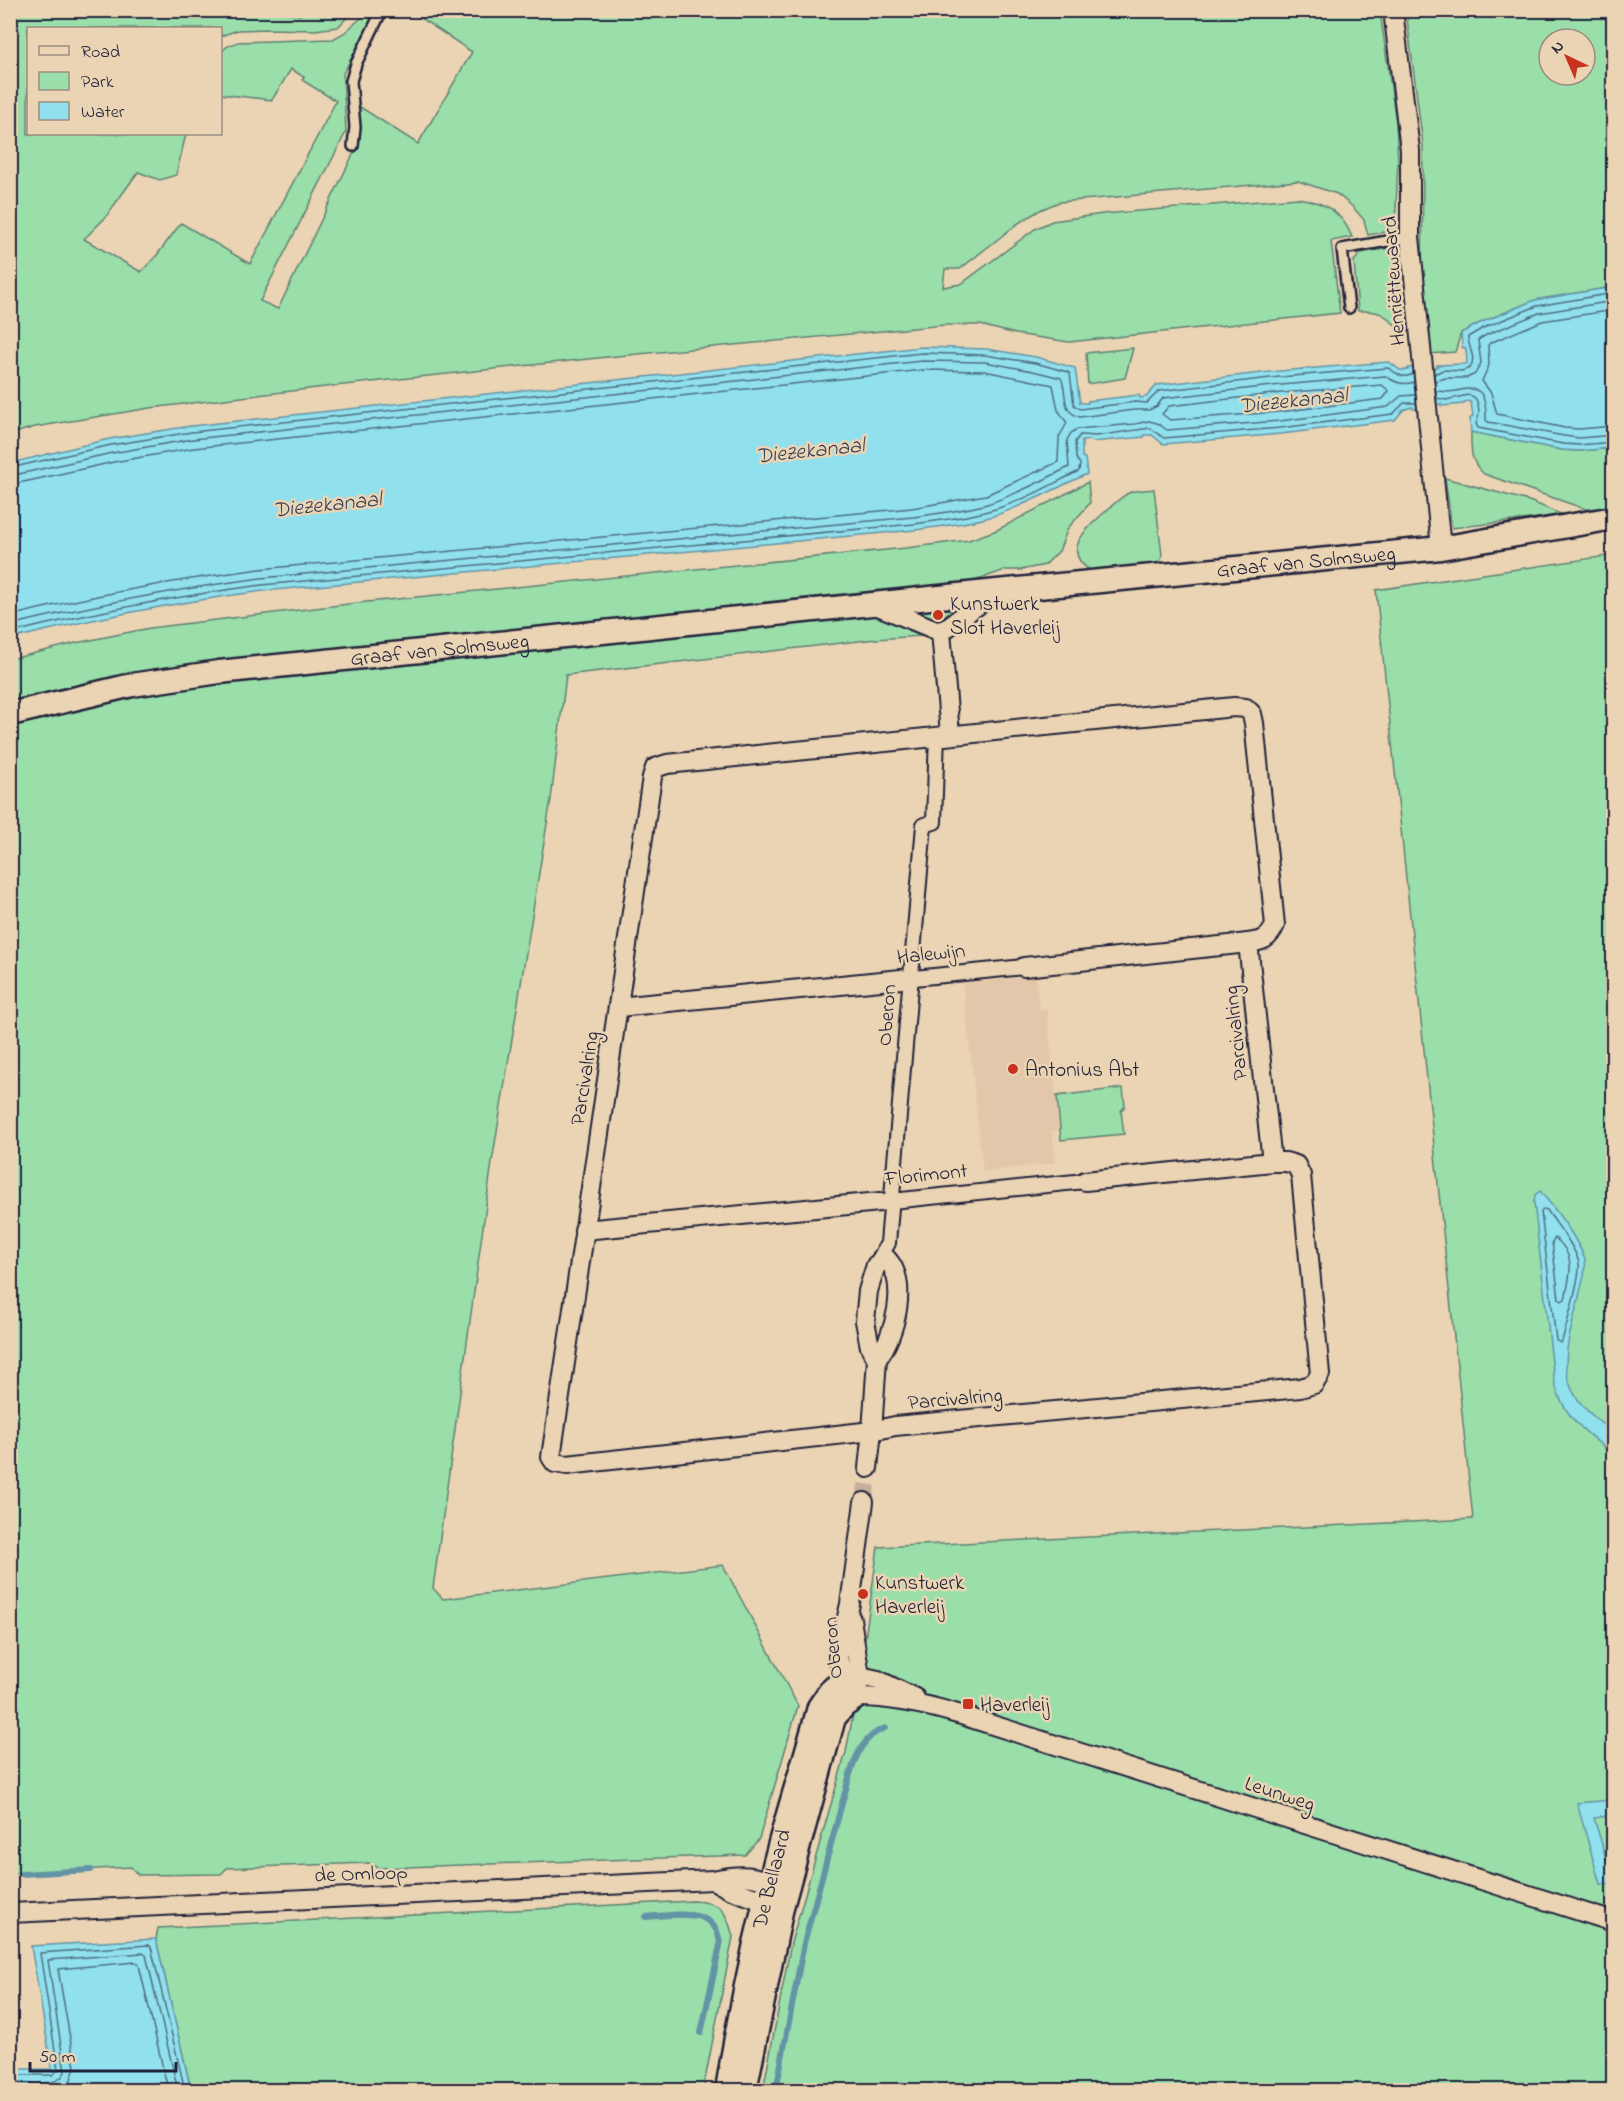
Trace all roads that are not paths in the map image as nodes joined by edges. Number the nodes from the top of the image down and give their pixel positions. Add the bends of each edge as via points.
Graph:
1 (382, 10) edge
2 (1393, 10) edge
3 (353, 147) dead end
4 (1410, 237) junction
5 (1349, 308) dead end
6 (1614, 518) edge
7 (1441, 548) junction
8 (997, 591) junction
9 (873, 604) junction
10 (940, 632) junction
11 (10, 714) edge
12 (944, 735) junction
13 (1248, 943) junction
14 (1024, 967) joint
15 (907, 978) junction
16 (618, 1006) junction
17 (1272, 1162) junction
18 (1085, 1181) joint
19 (885, 1202) junction
20 (584, 1230) junction
21 (876, 1265) junction
22 (877, 1359) junction
23 (872, 1431) junction
24 (868, 1468) tunnel mouth
25 (864, 1502) tunnel mouth
26 (853, 1684) junction
27 (776, 1894) junction
28 (10, 1912) edge
29 (1614, 1922) edge
30 (727, 2091) edge
31 (745, 2091) edge

1 - 3 lane via 351,81
2 - 4 street, Henriëttewaard via 1410,150
4 - 5 lane via 1342,249
4 - 7 street, Henriëttewaard
6 - 7 street, Graaf van Solmsweg
7 - 8 street, Graaf van Solmsweg
8 - 9 street, Graaf van Solmsweg
8 - 10 street
9 - 10 street, Graaf van Solmsweg
9 - 11 street, Graaf van Solmsweg via 219,672 132,686
10 - 12 street
12 - 13 street, Parcivalring via 1246,708 1254,723 1275,925 1263,941
12 - 15 street, Oberon via 933,822 924,825
12 - 16 street, Parcivalring via 655,768
13 - 14 street, Halewijn
13 - 17 street, Parcivalring
14 - 15 street, Halewijn
15 - 16 street, Halewijn
15 - 19 street, Oberon
16 - 20 street, Parcivalring
17 - 18 street, Florimont
17 - 23 street, Parcivalring via 1296,1165 1301,1175 1320,1374 1314,1384
18 - 19 street, Florimont
19 - 20 street, Florimont
19 - 21 street, Oberon via 888,1243
20 - 23 street, Parcivalring via 552,1457 555,1463 567,1466
21 - 22 street, Oberon via 865,1321 870,1347
21 - 22 street, Oberon via 887,1259 895,1267 898,1291 895,1321
22 - 23 street, Oberon
23 - 24 street, Oberon
25 - 26 street, Oberon via 850,1604 838,1657
26 - 27 street, De Bellaard via 830,1691 819,1707
26 - 29 street, Leunweg via 873,1697 933,1707
27 - 28 street, de Omloop via 735,1875 713,1880
27 - 30 street, De Bellaard via 734,2048
27 - 31 street, De Bellaard

